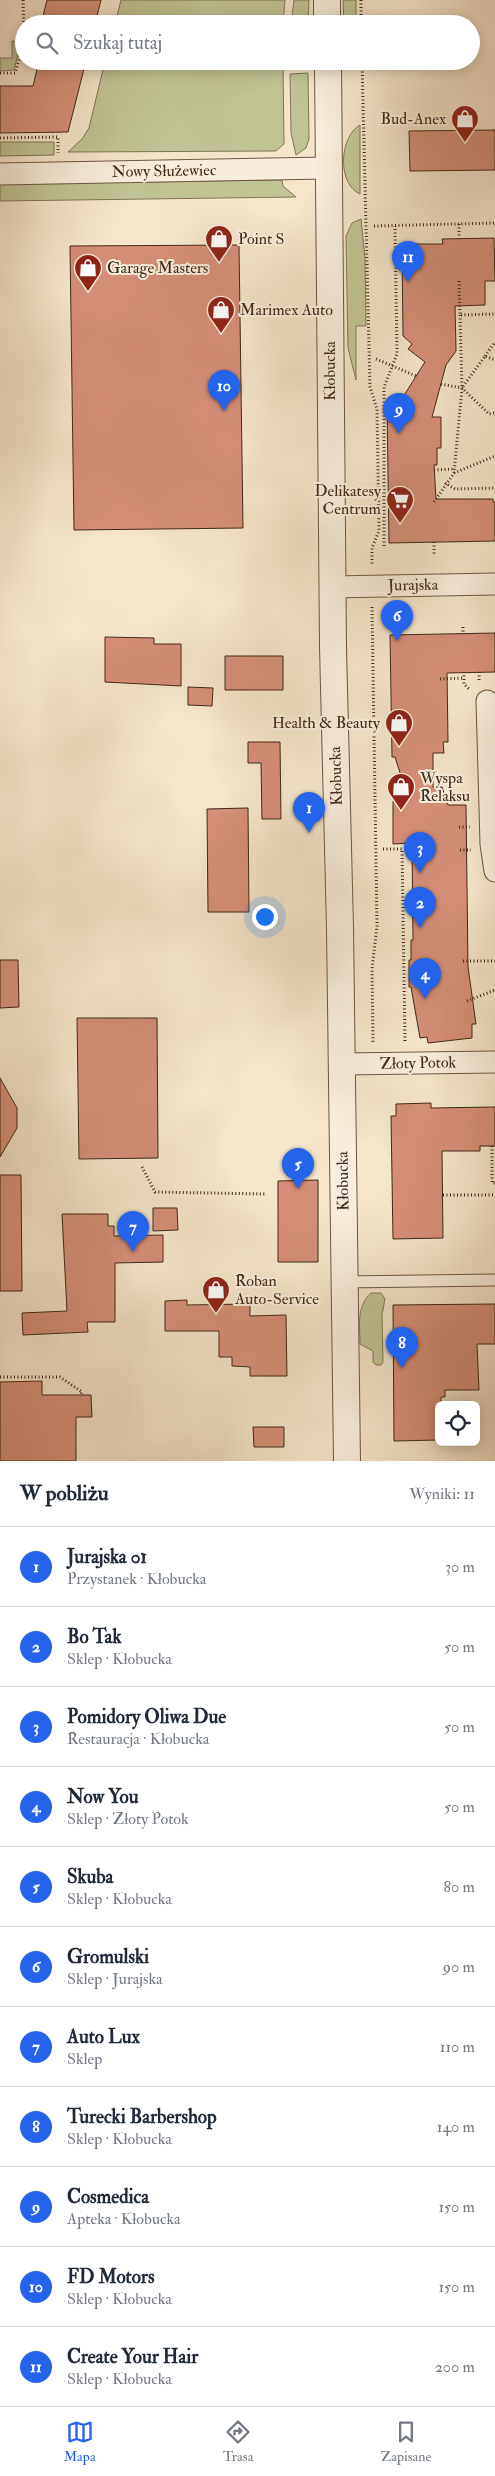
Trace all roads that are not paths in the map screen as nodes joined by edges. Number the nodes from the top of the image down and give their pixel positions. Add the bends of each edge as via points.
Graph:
1 (327, 0) edge
2 (327, 15) edge
3 (328, 70) edge
4 (328, 168) junction
5 (0, 174) edge
6 (495, 584) edge
7 (332, 587) junction
8 (488, 701) dead end
9 (492, 769) edge
10 (495, 871) edge
11 (495, 1062) edge
12 (342, 1064) junction
13 (495, 1280) edge
14 (344, 1282) junction
15 (347, 1461) edge

1 - 2 street
3 - 4 street, Kłobucka
4 - 5 street, Nowy Służewiec
4 - 7 street, Kłobucka
6 - 7 street, Jurajska
7 - 12 street, Kłobucka
8 - 9 street
9 - 10 street via 491,844
11 - 12 street, Złoty Potok
12 - 14 street, Kłobucka
13 - 14 lane
14 - 15 street, Kłobucka

